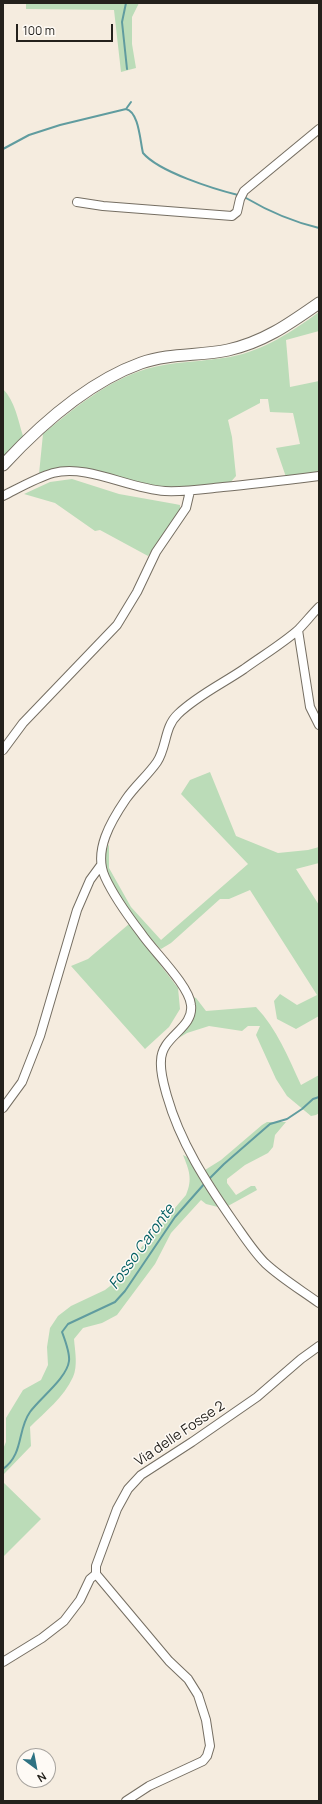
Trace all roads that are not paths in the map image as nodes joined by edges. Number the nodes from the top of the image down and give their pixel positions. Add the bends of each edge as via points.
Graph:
1 (319, 129) edge
2 (77, 202) dead end
3 (319, 304) edge
4 (3, 465) edge
5 (319, 476) edge
6 (190, 491) junction
7 (3, 496) edge
8 (319, 607) edge
9 (298, 630) junction
10 (319, 725) edge
11 (3, 750) edge
12 (101, 865) junction
13 (3, 1108) edge
14 (319, 1303) edge
15 (319, 1346) edge
16 (96, 1574) junction
17 (3, 1662) edge
18 (126, 1801) edge

1 - 2 street via 244,191 237,212 232,216
3 - 4 main road via 285,327 251,344 227,350 164,358 124,370 67,405
5 - 6 street
6 - 7 street via 136,487 81,472 64,472 42,477
6 - 11 street via 184,512 156,552 117,626 23,723
8 - 9 street
9 - 10 street via 310,707
9 - 12 street via 176,715 157,762 126,799 114,819 104,840
12 - 13 street via 90,880 76,910 40,1036 22,1082
12 - 14 street via 116,898 141,934 181,983 191,1003 187,1022 165,1045 160,1064 163,1082 181,1136 218,1198 264,1262
15 - 16 street, Via delle Fosse 2 via 257,1397 141,1475 128,1489 116,1509 96,1566
16 - 17 street, Via delle Fosse 2 via 90,1579 80,1600 64,1621
16 - 18 street via 169,1661 188,1679 198,1695 206,1720 210,1746 203,1762 149,1786

